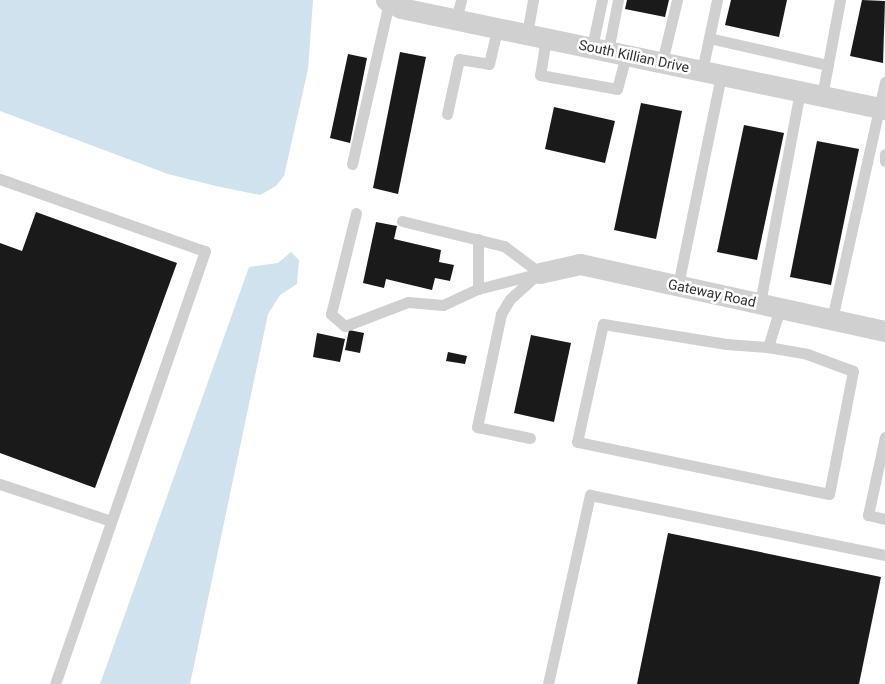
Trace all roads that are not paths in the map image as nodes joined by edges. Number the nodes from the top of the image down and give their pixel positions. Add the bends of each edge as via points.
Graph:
1 (532, 0) edge
2 (602, 0) edge
3 (618, 0) edge
4 (677, 0) edge
5 (718, 0) edge
6 (840, 0) edge
7 (387, 2) edge
8 (458, 10) edge
9 (497, 28) junction
10 (536, 36) junction
11 (709, 38) junction
12 (608, 51) junction
13 (662, 62) junction
14 (828, 65) junction
15 (712, 73) junction
16 (885, 82) edge
17 (800, 91) junction
18 (822, 96) junction
19 (882, 108) edge
20 (447, 114) dead end
21 (885, 154) edge
22 (885, 161) edge
23 (352, 164) dead end
24 (0, 179) edge
25 (356, 213) dead end
26 (402, 221) dead end
27 (478, 239) junction
28 (540, 273) junction
29 (678, 285) junction
30 (478, 289) junction
31 (760, 303) junction
32 (780, 308) junction
33 (832, 319) junction
34 (885, 331) edge
35 (768, 347) junction
36 (885, 437) edge
37 (530, 438) dead end
38 (0, 484) edge
39 (885, 518) edge
40 (112, 521) junction
41 (885, 555) edge
42 (55, 684) edge
43 (548, 684) edge

1 - 10 lane
2 - 12 lane
3 - 12 lane
4 - 13 lane
5 - 11 lane
6 - 14 lane
7 - 8 street, South Killian Drive
7 - 23 lane
8 - 9 street, South Killian Drive
9 - 10 street, South Killian Drive
9 - 20 lane via 489,64 459,59
10 - 12 street, South Killian Drive
10 - 12 lane via 540,75 617,89
11 - 14 lane
11 - 15 lane
12 - 13 street, South Killian Drive
13 - 15 street, South Killian Drive
14 - 18 lane
15 - 17 street, South Killian Drive
15 - 29 lane
16 - 19 lane
17 - 18 street, South Killian Drive
17 - 31 lane
18 - 19 street, South Killian Drive
19 - 33 lane
21 - 22 lane
24 - 40 lane via 205,252
25 - 30 lane via 331,314 345,326 408,302 443,305
26 - 27 lane
27 - 28 lane via 504,246
27 - 30 lane
28 - 29 street, Gateway Road via 580,264
28 - 30 lane
28 - 37 lane via 510,299 501,314 477,427
29 - 31 street, Gateway Road
31 - 32 street, Gateway Road
32 - 33 street, Gateway Road
32 - 35 lane
33 - 34 street, Gateway Road
35 - 35 lane via 726,344 603,324 577,442 828,494 853,371 807,354
36 - 39 lane via 868,515
38 - 40 lane
40 - 42 lane
41 - 43 lane via 590,495

